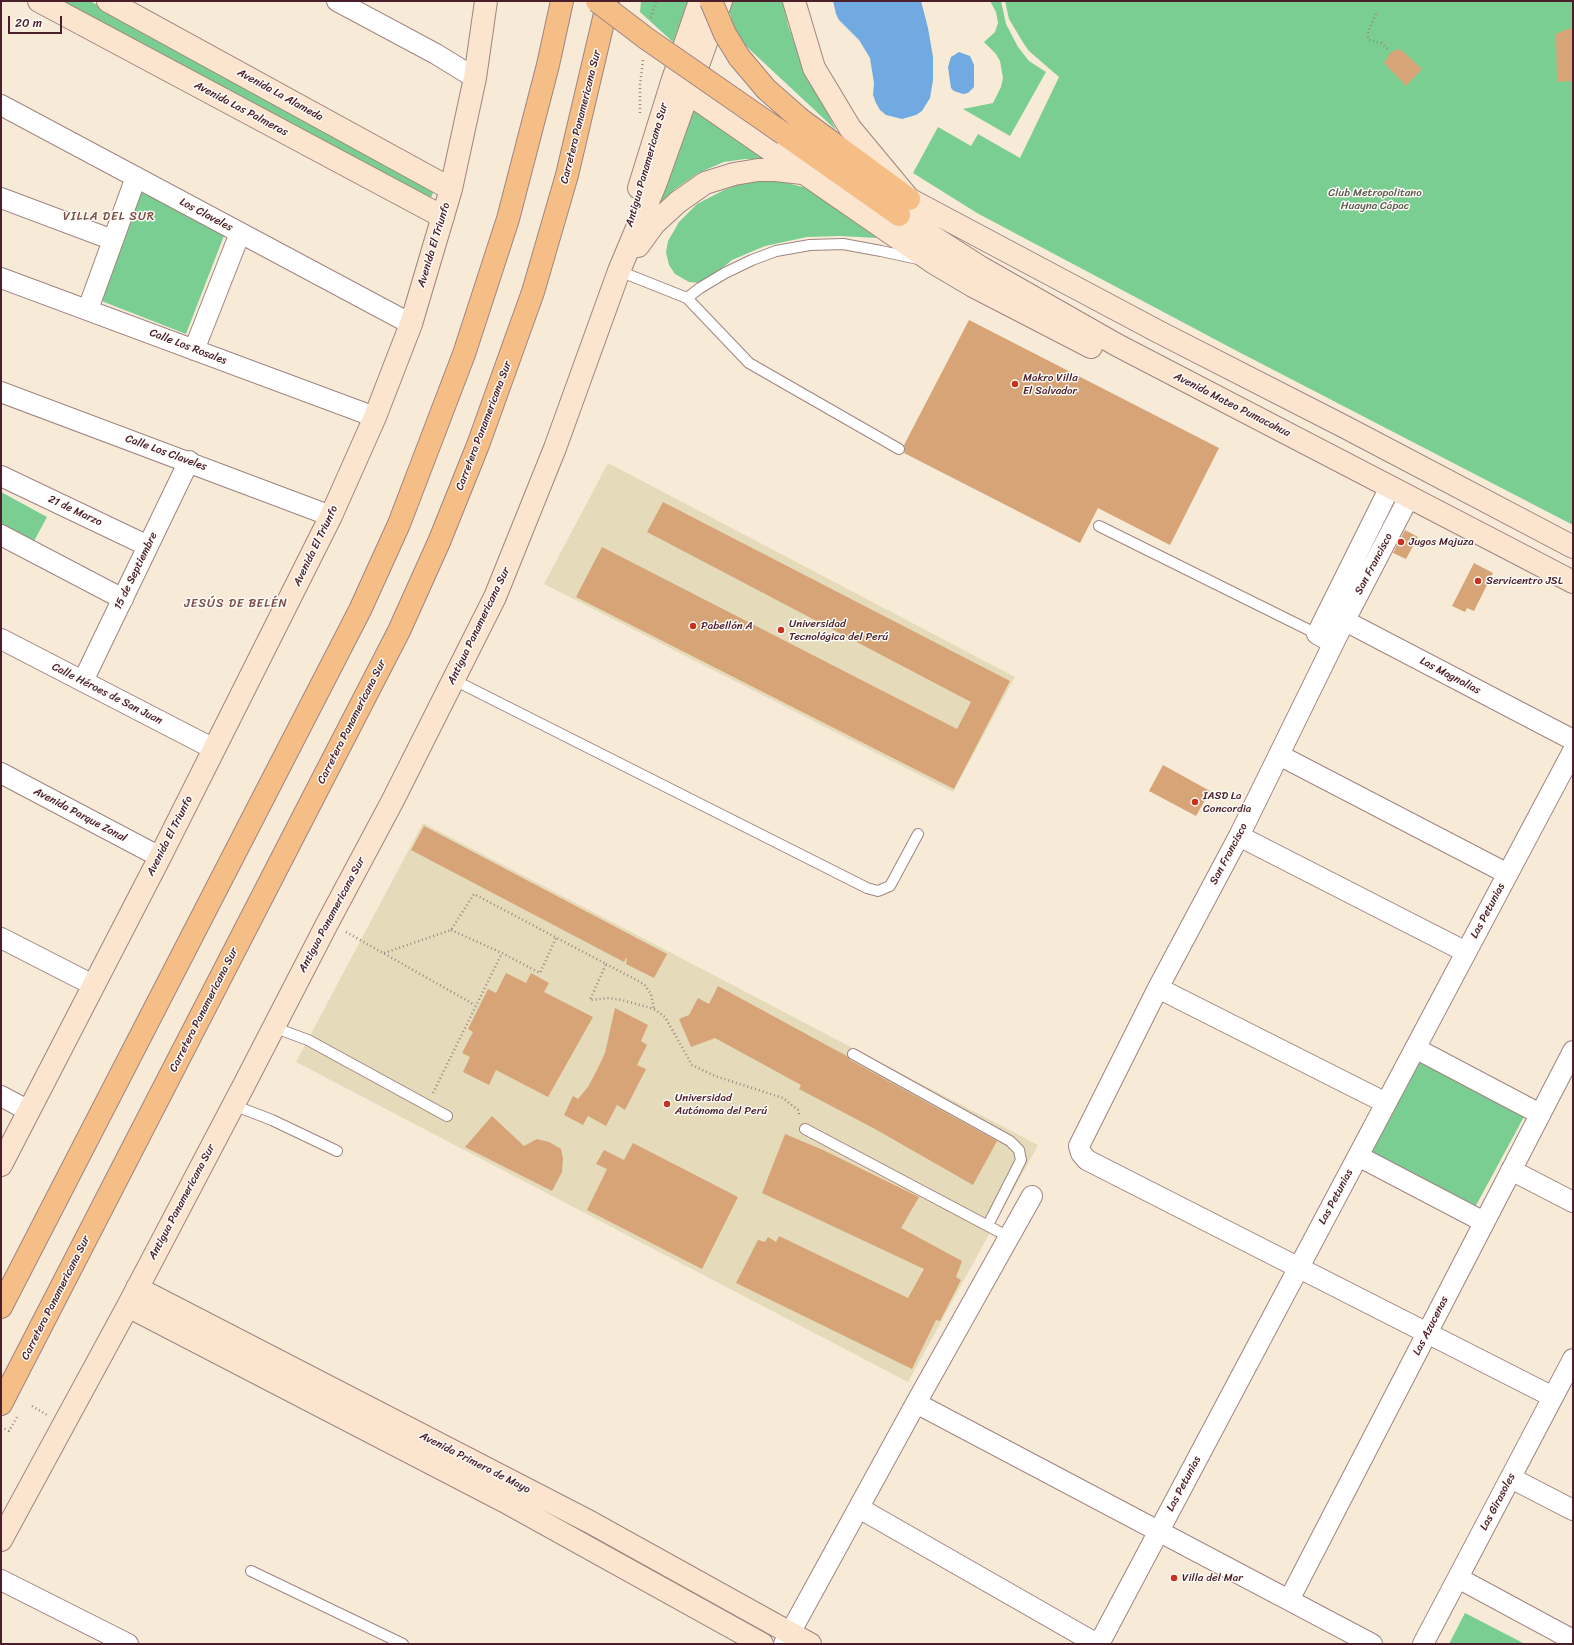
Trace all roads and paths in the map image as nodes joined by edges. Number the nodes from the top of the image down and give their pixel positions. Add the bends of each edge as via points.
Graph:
1 (39, 1) edge
2 (108, 1) edge
3 (337, 1) edge
4 (486, 1) edge
5 (562, 1) edge
6 (597, 1) edge
7 (608, 1) edge
8 (656, 1) edge
9 (700, 1) edge
10 (711, 1) edge
11 (721, 1) edge
12 (794, 1) edge
13 (359, 7) edge
14 (1376, 14) dead end
15 (650, 24) dead end
16 (1389, 50) dead end
17 (643, 58) dead end
18 (475, 78) junction
19 (679, 87) junction
20 (1, 105) edge
21 (640, 116) dead end
22 (806, 174) junction
23 (136, 178) junction
24 (451, 189) junction
25 (1, 198) edge
26 (904, 207) junction
27 (443, 217) junction
28 (240, 233) junction
29 (113, 240) junction
30 (934, 263) junction
31 (619, 270) junction
32 (1, 278) edge
33 (687, 298) junction
34 (88, 309) junction
35 (411, 324) junction
36 (194, 350) junction
37 (3, 398) edge
38 (375, 417) junction
39 (1275, 427) junction
40 (899, 449) dead end
41 (189, 461) junction
42 (1, 476) edge
43 (1390, 487) junction
44 (1409, 497) junction
45 (331, 516) junction
46 (1099, 526) dead end
47 (1, 535) edge
48 (148, 546) junction
49 (1573, 547) edge
50 (1573, 582) edge
51 (123, 599) junction
52 (1336, 616) junction
53 (1325, 638) junction
54 (1, 639) edge
55 (454, 680) junction
56 (83, 682) junction
57 (1573, 740) edge
58 (214, 749) junction
59 (1573, 751) edge
60 (1279, 755) junction
61 (1, 773) edge
62 (918, 834) dead end
63 (1239, 836) junction
64 (160, 857) junction
65 (1508, 874) junction
66 (328, 922) junction
67 (452, 930) junction
68 (1, 938) edge
69 (556, 938) junction
70 (1466, 952) junction
71 (384, 953) junction
72 (502, 953) junction
73 (606, 964) junction
74 (93, 985) junction
75 (1158, 988) junction
76 (475, 1005) junction
77 (654, 1009) junction
78 (273, 1027) junction
79 (1415, 1048) junction
80 (1573, 1051) edge
81 (853, 1054) dead end
82 (1, 1096) edge
83 (1386, 1103) junction
84 (233, 1105) junction
85 (427, 1105) junction
86 (29, 1111) junction
87 (1540, 1114) junction
88 (447, 1116) dead end
89 (806, 1129) joint
90 (337, 1151) dead end
91 (1358, 1156) junction
92 (1, 1165) edge
93 (1511, 1170) junction
94 (1032, 1196) dead end
95 (1573, 1202) edge
96 (1484, 1222) junction
97 (988, 1225) junction
98 (1009, 1237) junction
99 (1299, 1267) junction
100 (132, 1297) junction
101 (1, 1307) edge
102 (1427, 1333) junction
103 (1572, 1365) edge
104 (1553, 1397) junction
105 (916, 1403) junction
106 (32, 1406) dead end
107 (10, 1410) edge
108 (48, 1415) dead end
109 (1, 1426) edge
110 (1511, 1478) junction
111 (859, 1508) junction
112 (1573, 1510) edge
113 (1159, 1531) junction
114 (1, 1540) edge
115 (251, 1571) dead end
116 (1458, 1578) junction
117 (1, 1580) edge
118 (1289, 1600) junction
119 (787, 1638) edge
120 (1573, 1640) edge
121 (128, 1644) edge
122 (403, 1644) edge
123 (762, 1644) edge
124 (810, 1644) edge
125 (1098, 1644) edge
126 (1372, 1644) edge
127 (1423, 1644) edge

1 - 27 main road, Avenida Las Palmeras
2 - 24 main road, Avenida La Alameda
3 - 13 street
4 - 18 main road, Avenida El Triunfo
5 - 101 highway via 508,219 464,354 399,524 360,610
6 - 26 highway, bridge via 784,134
7 - 107 highway, Carretera Panamericana Sur via 567,175 535,285 481,437 439,542 399,631
8 - 15 path
9 - 19 main road
10 - 26 highway, bridge via 725,34 739,57 766,89
11 - 19 main road
12 - 26 main road via 814,68 850,128
13 - 18 street
14 - 16 path via 1368,32 1369,40 1380,43
17 - 21 path
18 - 24 main road, Avenida El Triunfo
19 - 22 main road
19 - 31 main road, Antigua Panamericana Sur via 655,185
20 - 23 street, Los Claveles
22 - 30 main road
22 - 31 main road via 758,170 705,183 678,202 654,224
23 - 28 street, Los Claveles
23 - 29 street
24 - 27 main road, Avenida El Triunfo
25 - 29 street
26 - 39 main road, Avenida Mateo Pumacahua via 980,267 1117,345
26 - 49 main road via 1159,332
27 - 35 main road, Avenida El Triunfo
28 - 35 street, Los Claveles
28 - 36 street
29 - 34 street
30 - 33 lane via 843,244 810,245 776,251 752,260 725,273
30 - 39 main road via 973,286 1214,411
31 - 33 lane
31 - 55 main road, Antigua Panamericana Sur via 555,448 495,597
32 - 34 street, Calle Los Rosales
33 - 40 lane via 749,363
34 - 36 street, Calle Los Rosales
35 - 38 main road, Avenida El Triunfo
36 - 38 street, Calle Los Rosales
37 - 41 street, Calle Los Claveles
38 - 45 main road, Avenida El Triunfo
39 - 43 main road, Avenida Mateo Pumacahua
41 - 45 street, Calle Los Claveles
41 - 48 street, 15 de Septiembre
42 - 48 street, 21 de Marzo
43 - 44 main road, Avenida Mateo Pumacahua
43 - 52 street, San Francisco
44 - 50 main road, Avenida Mateo Pumacahua
44 - 52 street, San Francisco
45 - 58 main road, Avenida El Triunfo
46 - 53 lane
47 - 51 street
48 - 51 street, 15 de Septiembre
51 - 56 street, 15 de Septiembre
52 - 53 street, San Francisco
52 - 57 street, Las Magnolias
53 - 60 street, San Francisco
54 - 56 street, Calle Héroes de San Juan
55 - 62 lane via 867,888 878,890 890,886
55 - 66 main road, Antigua Panamericana Sur
56 - 58 street, Calle Héroes de San Juan
58 - 64 main road, Avenida El Triunfo
59 - 65 street, Las Petunias
60 - 63 street, San Francisco
60 - 65 street
61 - 64 street, Avenida Parque Zonal
63 - 70 street
63 - 75 street, San Francisco
64 - 74 main road, Avenida El Triunfo
65 - 70 street, Las Petunias
66 - 71 path
66 - 78 main road, Antigua Panamericana Sur
67 - 69 path via 474,894
67 - 71 path
67 - 72 path
68 - 74 street
69 - 72 path via 540,973
69 - 73 path
70 - 79 street, Las Petunias
71 - 76 path
72 - 76 path
73 - 77 path via 644,984 651,994
73 - 77 path via 590,1000 609,998
74 - 86 main road, Avenida El Triunfo
75 - 83 street
75 - 99 street, San Francisco via 1079,1146 1080,1153 1087,1160
76 - 85 path
77 - 89 path via 664,1017 692,1065 715,1076 783,1098 798,1110
78 - 84 main road, Antigua Panamericana Sur
78 - 85 lane via 308,1040
79 - 83 street, Las Petunias
79 - 87 street
80 - 87 street, Las Azucenas
81 - 97 lane via 1010,1141 1019,1150 1021,1160
82 - 86 street
83 - 91 street, Las Petunias
84 - 90 lane via 272,1120
84 - 100 main road, Antigua Panamericana Sur
85 - 88 lane
86 - 92 main road, Avenida El Triunfo
87 - 93 street, Las Azucenas
89 - 97 lane
91 - 96 street
91 - 99 street, Las Petunias
93 - 95 street
93 - 96 street, Las Azucenas
94 - 98 street
96 - 102 street, Las Azucenas
97 - 98 lane
98 - 105 street
99 - 102 street
99 - 113 street, Las Petunias
100 - 114 main road, Antigua Panamericana Sur
100 - 119 main road, Avenida Primero de Mayo via 590,1522
100 - 123 main road, Avenida Primero de Mayo
102 - 104 street
102 - 118 street, Las Azucenas
103 - 104 street, Las Girasoles
104 - 110 street, Las Girasoles
105 - 111 street
105 - 113 street
106 - 108 path
107 - 109 path via 9,1431
110 - 112 street
110 - 116 street, Las Girasoles
111 - 119 street
111 - 125 street
113 - 118 street
113 - 125 street, Las Petunias
115 - 122 lane
116 - 120 street
116 - 127 street, Las Girasoles
117 - 121 street
118 - 126 street
119 - 124 main road, Avenida Primero de Mayo

